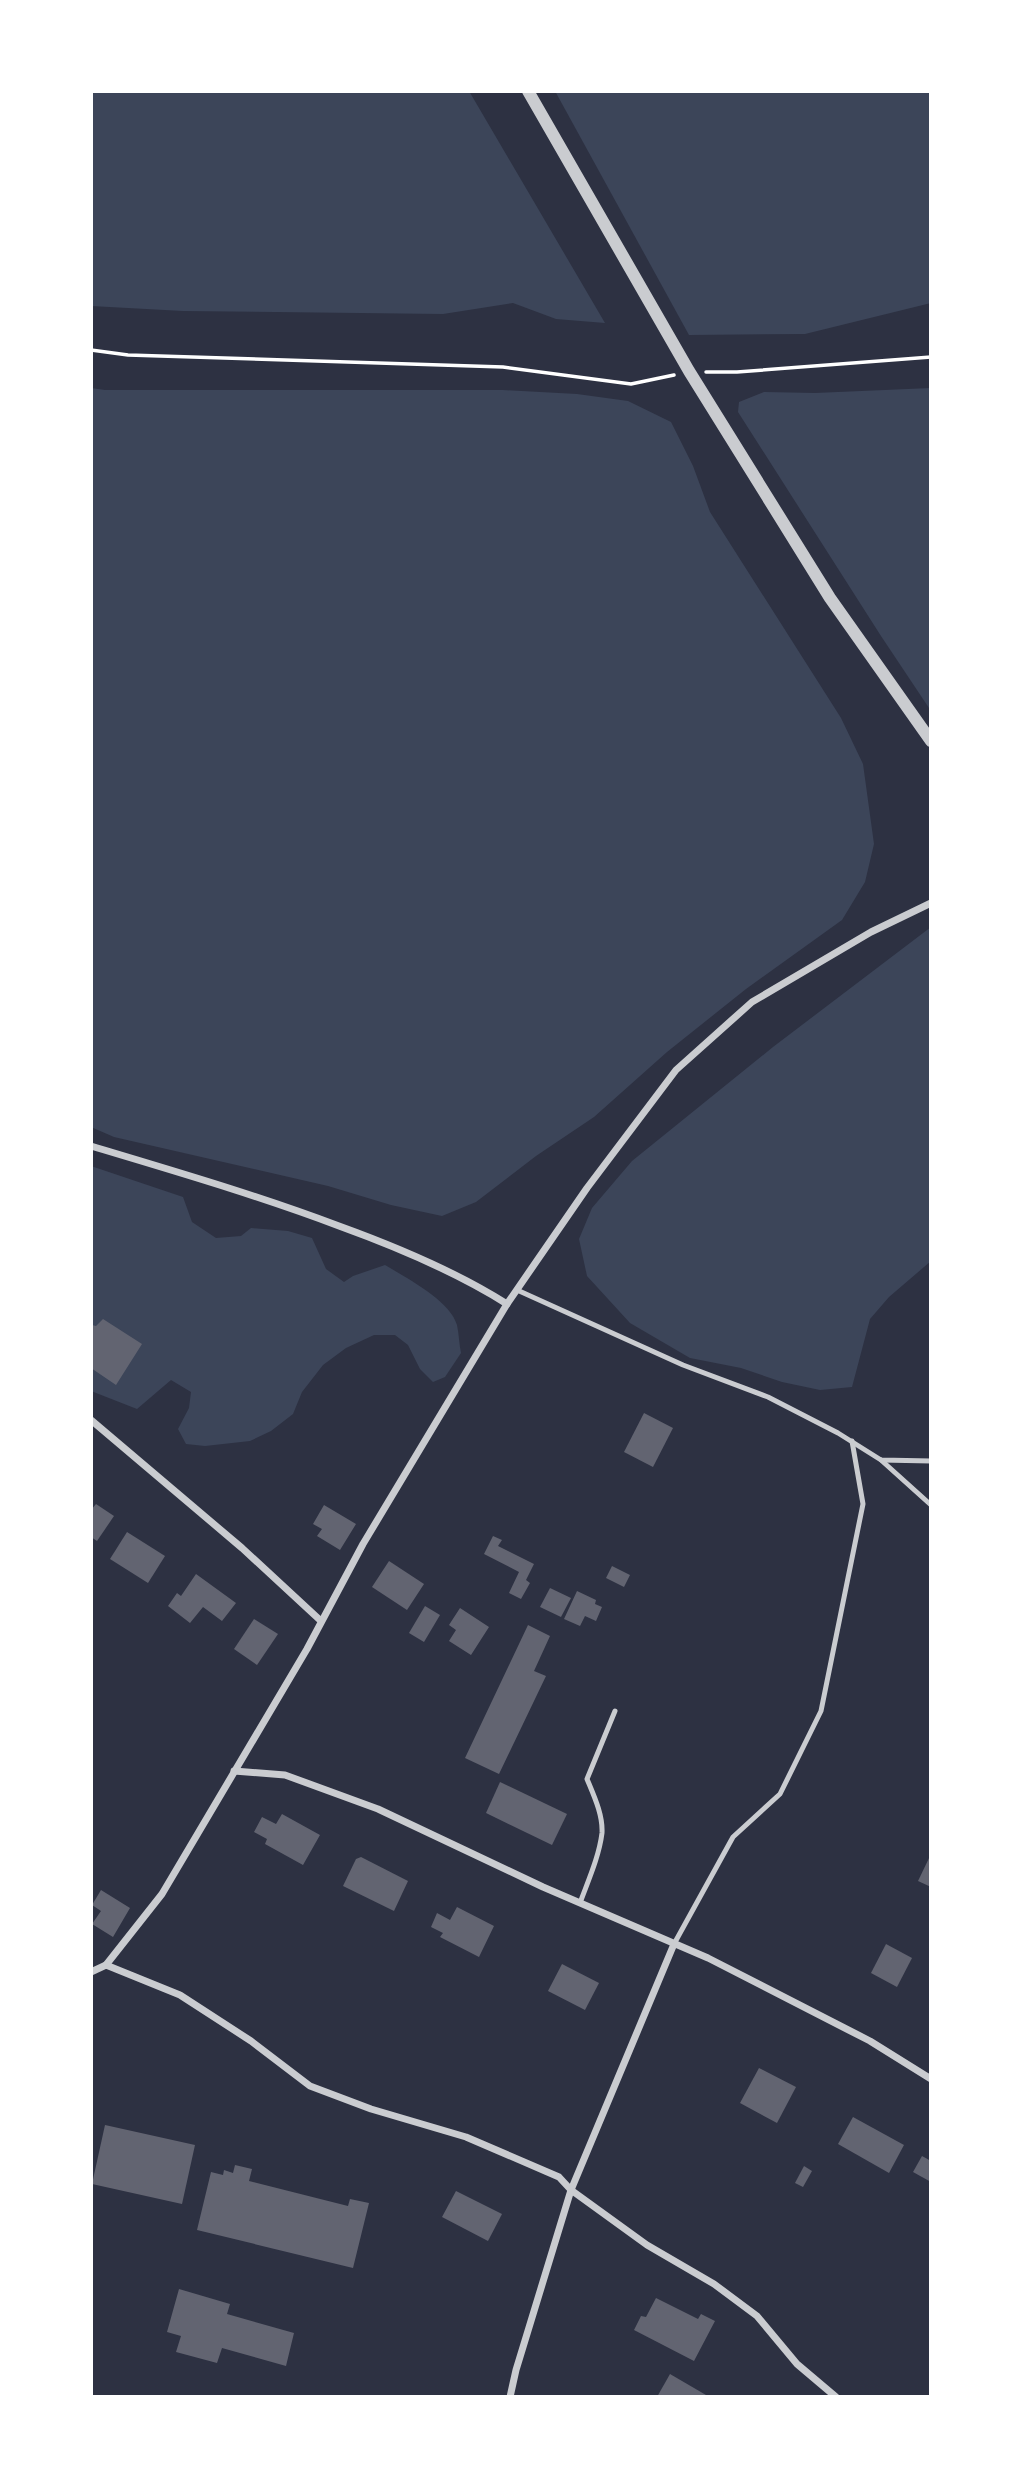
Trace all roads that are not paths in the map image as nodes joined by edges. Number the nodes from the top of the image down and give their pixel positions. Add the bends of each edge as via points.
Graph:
1 (528, 91) edge
2 (931, 741) edge
3 (931, 903) edge
4 (91, 1146) edge
5 (517, 1290) junction
6 (507, 1304) junction
7 (91, 1420) edge
8 (852, 1441) junction
9 (881, 1460) junction
10 (931, 1461) edge
11 (931, 1505) edge
12 (321, 1621) junction
13 (615, 1711) dead end
14 (234, 1771) junction
15 (580, 1903) junction
16 (674, 1944) junction
17 (106, 1965) junction
18 (91, 1972) edge
19 (931, 2079) edge
20 (571, 2190) junction
21 (510, 2397) edge
22 (836, 2397) edge

1 - 2 street via 689,372 830,598
3 - 5 street via 871,932 752,1002 676,1070
4 - 6 street via 261,1197 379,1241 473,1282
5 - 6 street
5 - 8 lane via 683,1365 768,1397
6 - 12 street
7 - 12 street
8 - 9 lane
8 - 16 lane via 863,1504 821,1712 780,1794 733,1837
9 - 10 lane
9 - 11 lane
12 - 14 street
13 - 15 lane via 587,1779 602,1832
14 - 15 street via 285,1774 378,1809
14 - 17 street via 162,1894
15 - 16 street
16 - 19 street via 870,2041
16 - 20 street
17 - 18 street
17 - 20 street via 180,1995 310,2086 466,2137 558,2177
20 - 21 street
20 - 22 street via 757,2316 797,2364

